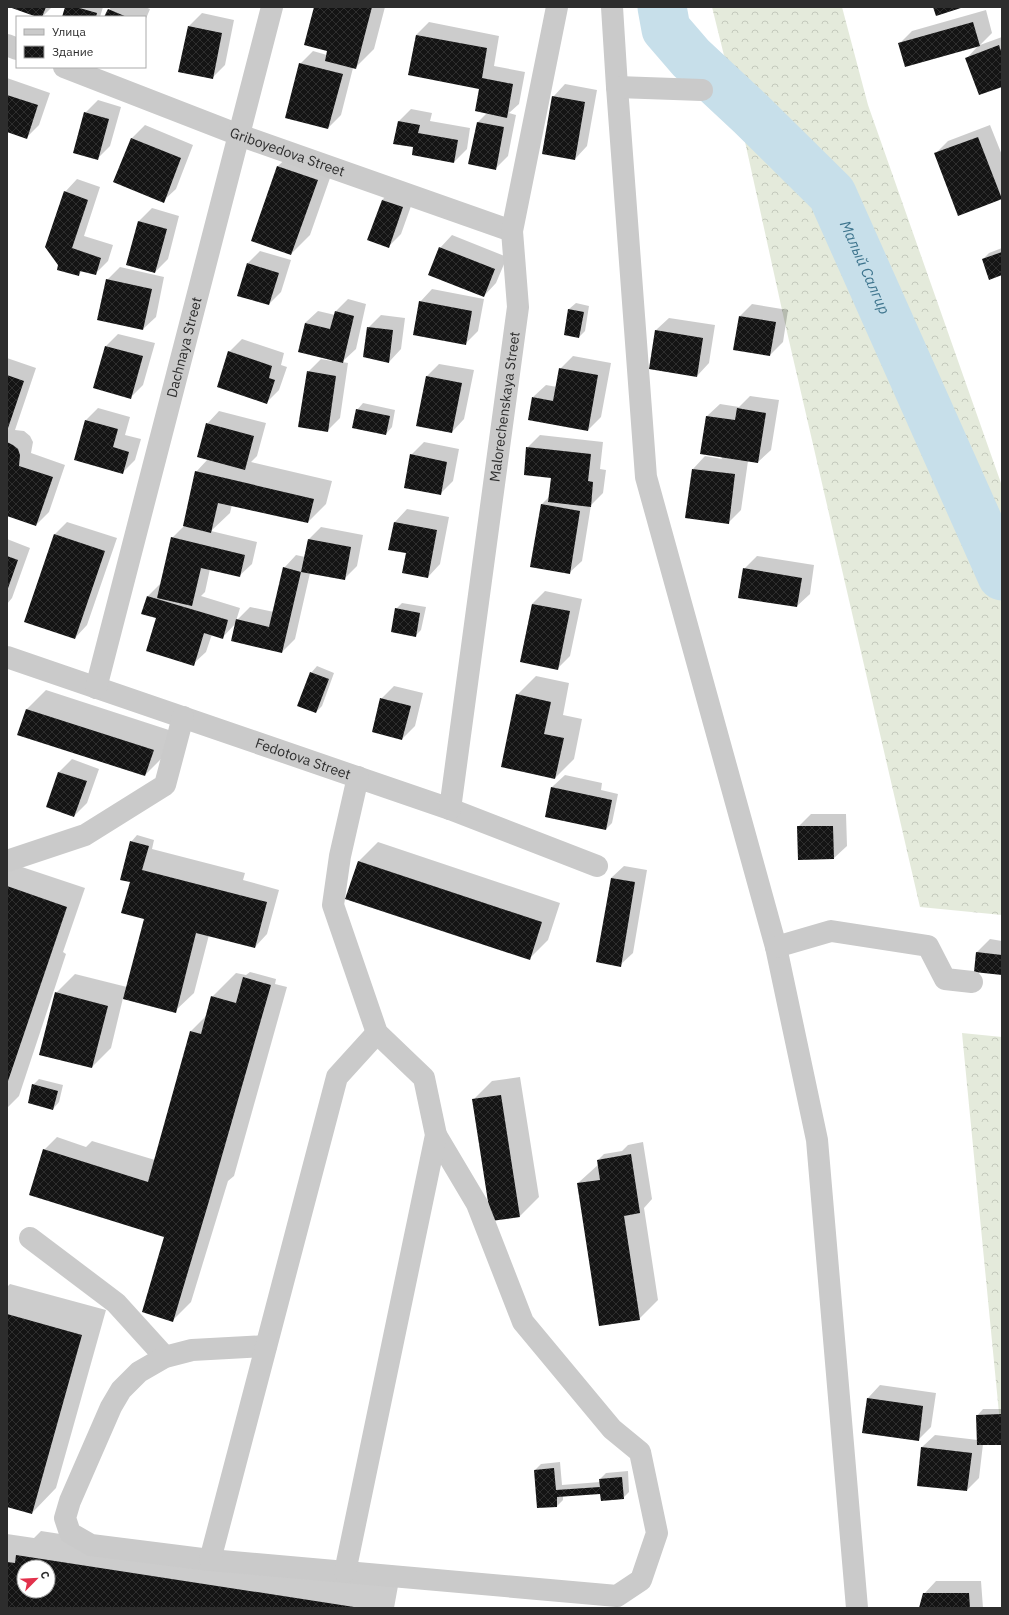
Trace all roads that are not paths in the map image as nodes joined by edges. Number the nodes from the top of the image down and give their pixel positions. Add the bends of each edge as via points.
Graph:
1 (272, 7) edge
2 (557, 7) edge
3 (612, 7) edge
4 (67, 68) edge
5 (616, 87) junction
6 (702, 90) dead end
7 (239, 135) junction
8 (512, 231) junction
9 (7, 657) edge
10 (96, 688) junction
11 (183, 717) junction
12 (358, 777) junction
13 (450, 809) junction
14 (7, 861) edge
15 (597, 866) dead end
16 (776, 947) junction
17 (972, 982) dead end
18 (377, 1033) junction
19 (436, 1135) junction
20 (30, 1238) dead end
21 (266, 1346) junction
22 (164, 1357) junction
23 (210, 1560) junction
24 (345, 1572) junction
25 (857, 1608) edge

1 - 7 street, Dachnaya Street
2 - 8 street, Malorechenskaya Street
3 - 5 street
4 - 7 street, Griboyedova Street
5 - 6 street
5 - 16 street via 646,477
7 - 8 street, Griboyedova Street
7 - 10 street, Dachnaya Street
8 - 13 street, Malorechenskaya Street via 518,307
9 - 10 street, Fedotova Street
10 - 11 street, Fedotova Street
11 - 12 street, Fedotova Street
11 - 14 street via 164,785 85,835
12 - 13 street, Fedotova Street
12 - 18 street via 340,856 333,905
13 - 15 street, Fedotova Street
16 - 17 street via 830,931 928,946 945,979
16 - 25 street via 817,1140
18 - 19 street via 424,1078
18 - 21 street via 336,1076
19 - 24 street
19 - 24 street via 477,1204 523,1322 612,1429 640,1452 657,1533 641,1580 617,1596
20 - 22 street via 116,1303
21 - 22 street via 192,1350
21 - 23 street
22 - 23 street via 140,1372 122,1390 111,1407 70,1500 65,1518 70,1532 91,1545
23 - 24 street

